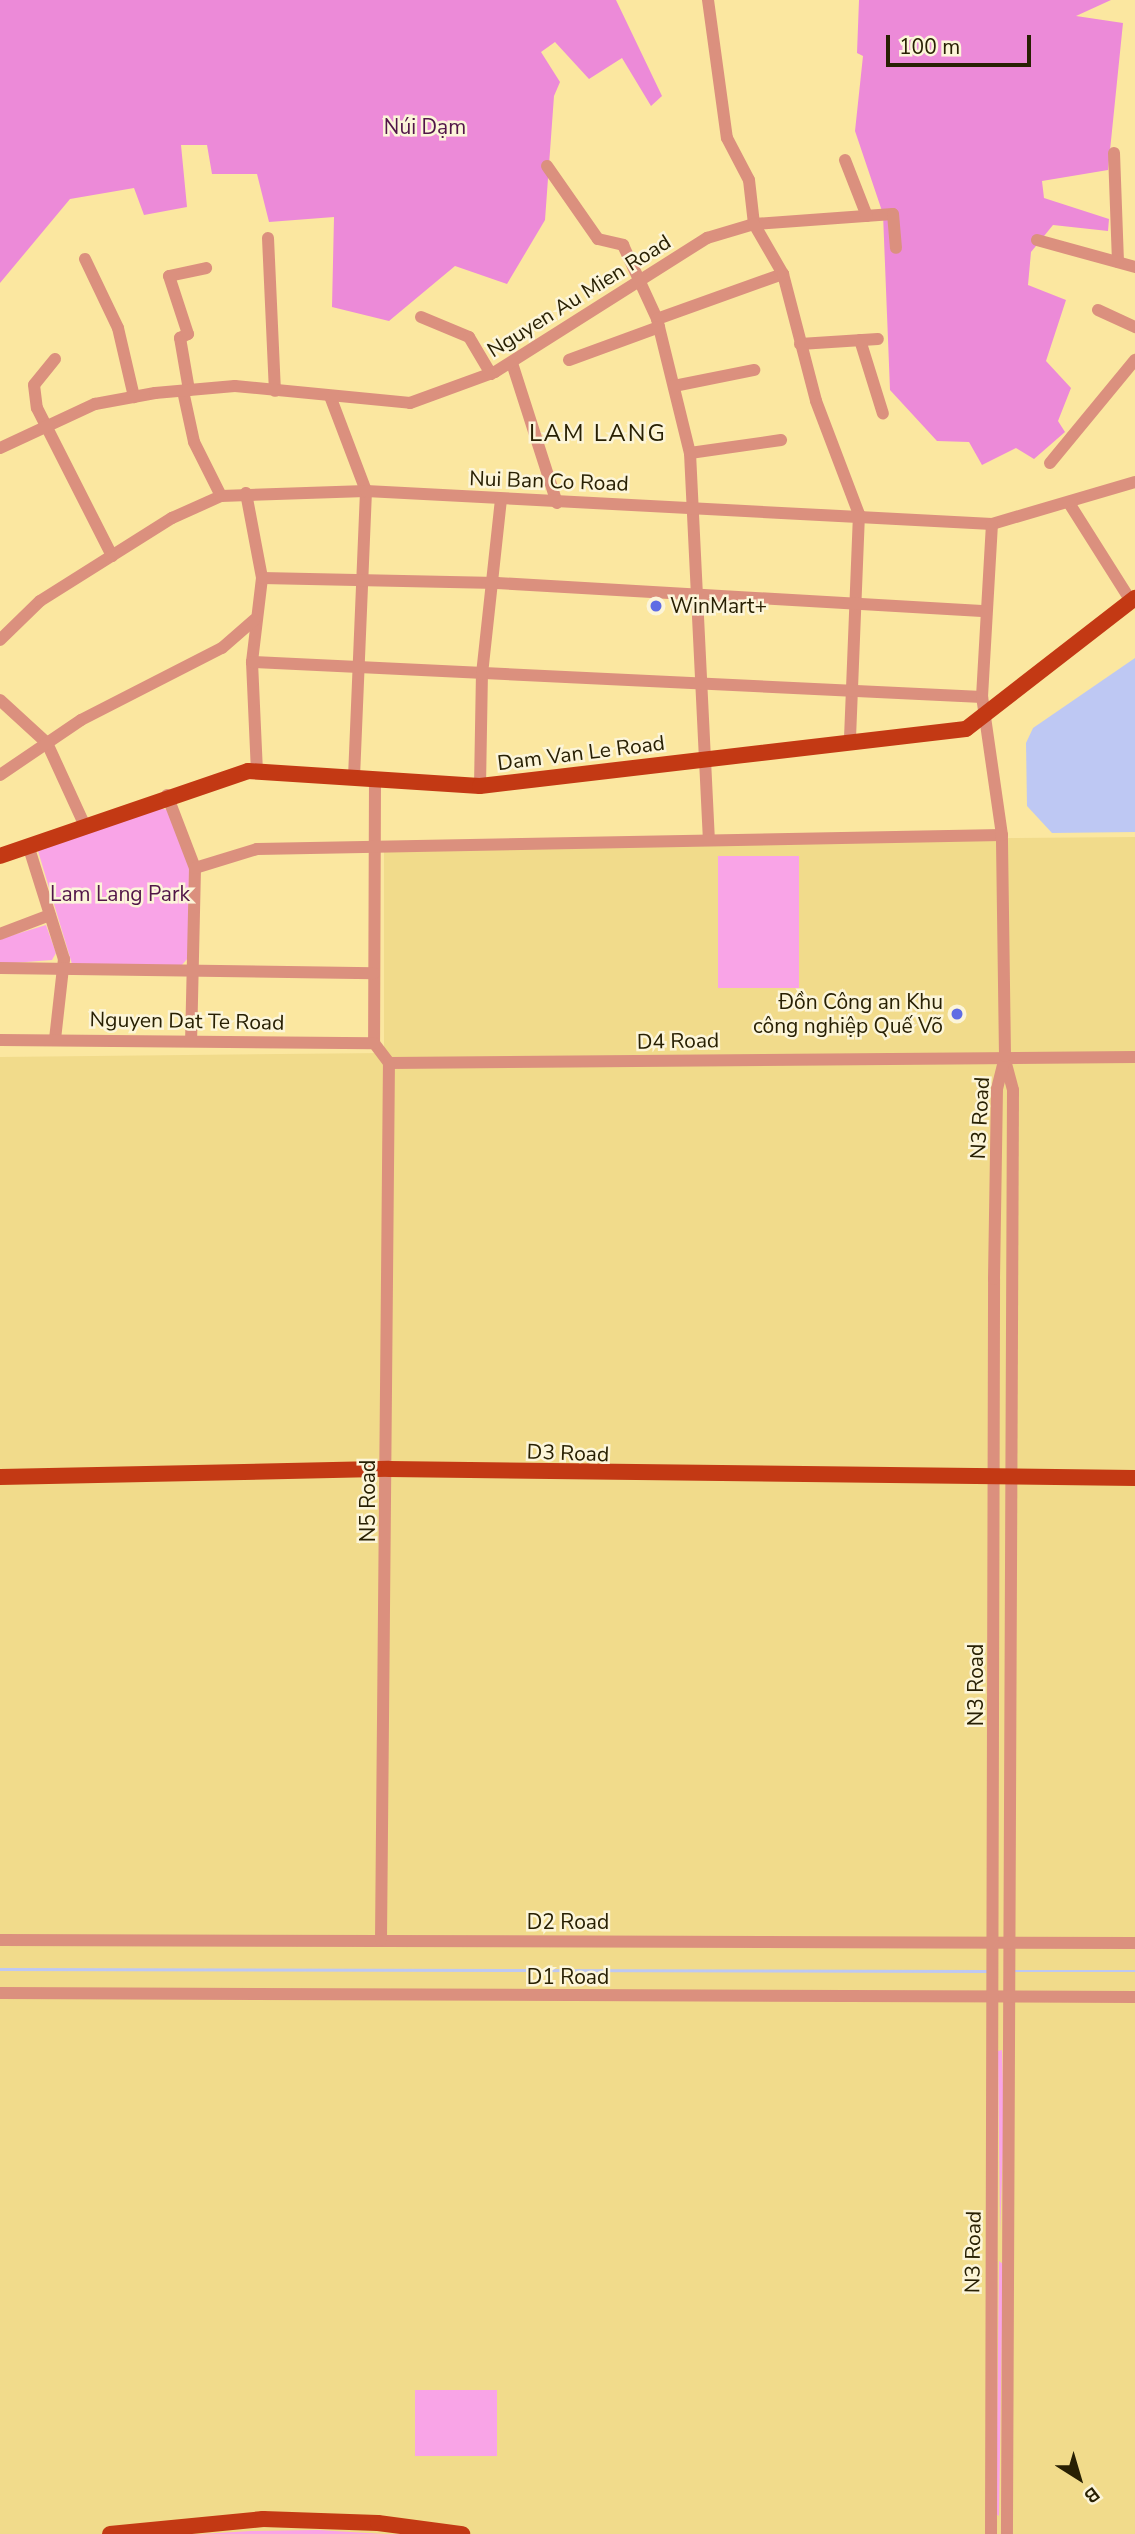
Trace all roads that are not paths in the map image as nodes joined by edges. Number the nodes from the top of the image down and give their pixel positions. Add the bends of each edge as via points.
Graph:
1 (708, 0) edge
2 (1114, 153) dead end
3 (845, 160) dead end
4 (547, 166) dead end
5 (867, 216) junction
6 (754, 224) junction
7 (268, 238) dead end
8 (1037, 240) dead end
9 (896, 248) dead end
10 (85, 259) dead end
11 (1118, 262) junction
12 (1135, 267) edge
13 (206, 268) dead end
14 (783, 274) junction
15 (636, 284) junction
16 (1098, 310) dead end
17 (421, 317) dead end
18 (658, 323) junction
19 (1135, 327) edge
20 (878, 339) dead end
21 (860, 340) junction
22 (800, 345) junction
23 (55, 359) dead end
24 (569, 360) dead end
25 (1135, 360) edge
26 (512, 363) junction
27 (754, 370) dead end
28 (491, 374) junction
29 (674, 386) junction
30 (186, 391) junction
31 (275, 391) junction
32 (330, 396) junction
33 (134, 397) junction
34 (883, 414) dead end
35 (45, 424) junction
36 (781, 440) dead end
37 (0, 449) edge
38 (691, 453) junction
39 (1050, 464) dead end
40 (1135, 482) edge
41 (366, 491) junction
42 (246, 493) junction
43 (221, 496) junction
44 (501, 500) junction
45 (557, 503) junction
46 (1069, 503) junction
47 (697, 505) junction
48 (859, 513) junction
49 (992, 524) junction
50 (112, 556) junction
51 (262, 578) junction
52 (359, 581) junction
53 (496, 583) junction
54 (696, 593) junction
55 (1133, 600) edge
56 (856, 602) junction
57 (986, 611) junction
58 (254, 621) junction
59 (0, 640) edge
60 (253, 662) junction
61 (355, 668) junction
62 (482, 674) junction
63 (698, 680) junction
64 (853, 686) junction
65 (982, 697) junction
66 (0, 700) edge
67 (984, 718) junction
68 (850, 741) junction
69 (47, 743) junction
70 (703, 760) junction
71 (257, 771) junction
72 (0, 775) edge
73 (355, 778) junction
74 (375, 779) junction
75 (480, 786) junction
76 (167, 794) junction
77 (85, 826) junction
78 (1002, 835) junction
79 (709, 838) junction
80 (28, 845) junction
81 (374, 846) junction
82 (0, 856) edge
83 (195, 867) junction
84 (50, 915) junction
85 (0, 934) edge
86 (0, 968) edge
87 (61, 968) junction
88 (192, 972) junction
89 (374, 973) junction
90 (191, 1038) junction
91 (55, 1039) junction
92 (0, 1040) edge
93 (374, 1043) junction
94 (1004, 1056) junction
95 (1135, 1058) edge
96 (388, 1063) junction
97 (389, 1469) junction
98 (993, 1476) junction
99 (1011, 1476) junction
100 (0, 1477) edge
101 (1135, 1478) edge
102 (995, 1709) junction
103 (1012, 1709) junction
104 (0, 1940) edge
105 (381, 1940) junction
106 (1135, 1943) edge
107 (1002, 1947) junction
108 (1002, 1991) junction
109 (0, 1993) edge
110 (1135, 1997) edge
111 (1008, 2249) junction
112 (992, 2250) junction
113 (110, 2534) edge
114 (462, 2534) edge
115 (991, 2534) edge
116 (1007, 2534) edge

1 - 6 street via 727,138 749,180
2 - 11 street
3 - 5 street
4 - 15 street via 598,239 623,245
5 - 6 street, Nguyen Au Mien Road
5 - 9 street, Nguyen Au Mien Road via 893,214
6 - 14 street
6 - 15 street, Nguyen Au Mien Road via 707,238
7 - 31 street
8 - 11 street
10 - 33 street via 118,328
11 - 12 street
13 - 30 street via 169,276 188,334 180,338
14 - 18 street
14 - 22 street
15 - 18 street
15 - 26 street, Nguyen Au Mien Road
16 - 19 street
17 - 28 street via 469,337
18 - 24 street
18 - 29 street
20 - 21 street
21 - 22 street
21 - 34 street
22 - 48 street
23 - 35 street via 34,385
25 - 39 street
26 - 28 street, Nguyen Au Mien Road
26 - 45 street
27 - 29 street
28 - 32 street, Nguyen Au Mien Road via 410,403
29 - 38 street
30 - 31 street, Nguyen Au Mien Road
30 - 33 street, Nguyen Au Mien Road
30 - 43 street via 194,442
31 - 32 street, Nguyen Au Mien Road
32 - 41 street
33 - 35 street, Nguyen Au Mien Road
35 - 37 street, Nguyen Au Mien Road
35 - 50 street
36 - 38 street
38 - 47 street
40 - 46 street, Nui Ban Co Road
41 - 42 street, Nui Ban Co Road
41 - 44 street, Nui Ban Co Road
41 - 52 street
42 - 43 street, Nui Ban Co Road
42 - 51 street
43 - 50 street, Nui Ban Co Road
44 - 45 street, Nui Ban Co Road
44 - 53 street
45 - 47 street, Nui Ban Co Road
46 - 49 street, Nui Ban Co Road
46 - 55 street
47 - 48 street, Nui Ban Co Road
47 - 54 street
48 - 49 street, Nui Ban Co Road
48 - 56 street
49 - 57 street
50 - 59 street, Nui Ban Co Road via 40,601
51 - 52 street
51 - 58 street
52 - 53 street
52 - 61 street
53 - 54 street
53 - 62 street
54 - 56 street
54 - 63 street
55 - 67 main road, Dam Van Le Road
56 - 57 street
56 - 64 street
57 - 65 street
58 - 60 street
58 - 69 street via 222,648
60 - 61 street
60 - 71 street
61 - 62 street
61 - 73 street
62 - 63 street
62 - 75 street
63 - 64 street
63 - 70 street
64 - 65 street
64 - 68 street
65 - 67 street
66 - 69 street
67 - 68 main road, Dam Van Le Road via 966,729
67 - 78 street
68 - 70 main road, Dam Van Le Road
69 - 72 street
69 - 77 street
70 - 75 main road, Dam Van Le Road
70 - 79 street
71 - 73 main road, Dam Van Le Road
71 - 76 main road, Dam Van Le Road
73 - 74 main road, Dam Van Le Road
74 - 75 main road, Dam Van Le Road
74 - 81 street
76 - 77 main road, Dam Van Le Road
76 - 83 street
77 - 80 main road, Dam Van Le Road
78 - 79 street
78 - 94 street
79 - 81 street
80 - 82 main road, Dam Van Le Road
80 - 84 street
81 - 83 street via 257,849
81 - 89 street
83 - 88 street
84 - 85 street
84 - 87 street
86 - 87 street
87 - 88 street
87 - 91 street
88 - 89 street
88 - 90 street
89 - 93 street
90 - 91 street, Nguyen Dat Te Road
90 - 93 street, Nguyen Dat Te Road
91 - 92 street, Nguyen Dat Te Road
93 - 96 street
94 - 95 street, D4 Road
94 - 96 street, D4 Road
94 - 98 street, N3 Road via 997,1089
94 - 99 street, N3 Road via 1013,1090
96 - 97 street, N5 Road
97 - 98 main road, D3 Road
97 - 100 main road, D3 Road
97 - 105 street, N5 Road
98 - 99 main road, D3 Road
98 - 102 street, N3 Road
99 - 101 main road, D3 Road
99 - 103 street, N3 Road
102 - 103 street
102 - 107 street, N3 Road
103 - 107 street, N3 Road
104 - 105 street, D2 Road
105 - 107 street, D2 Road
106 - 107 street, D2 Road
107 - 108 street, N3 Road
108 - 109 street, D1 Road
108 - 110 street, D1 Road
108 - 111 street, N3 Road
108 - 112 street, N3 Road
111 - 112 street
111 - 116 street, N3 Road
112 - 115 street, N3 Road
113 - 114 main road via 263,2519

